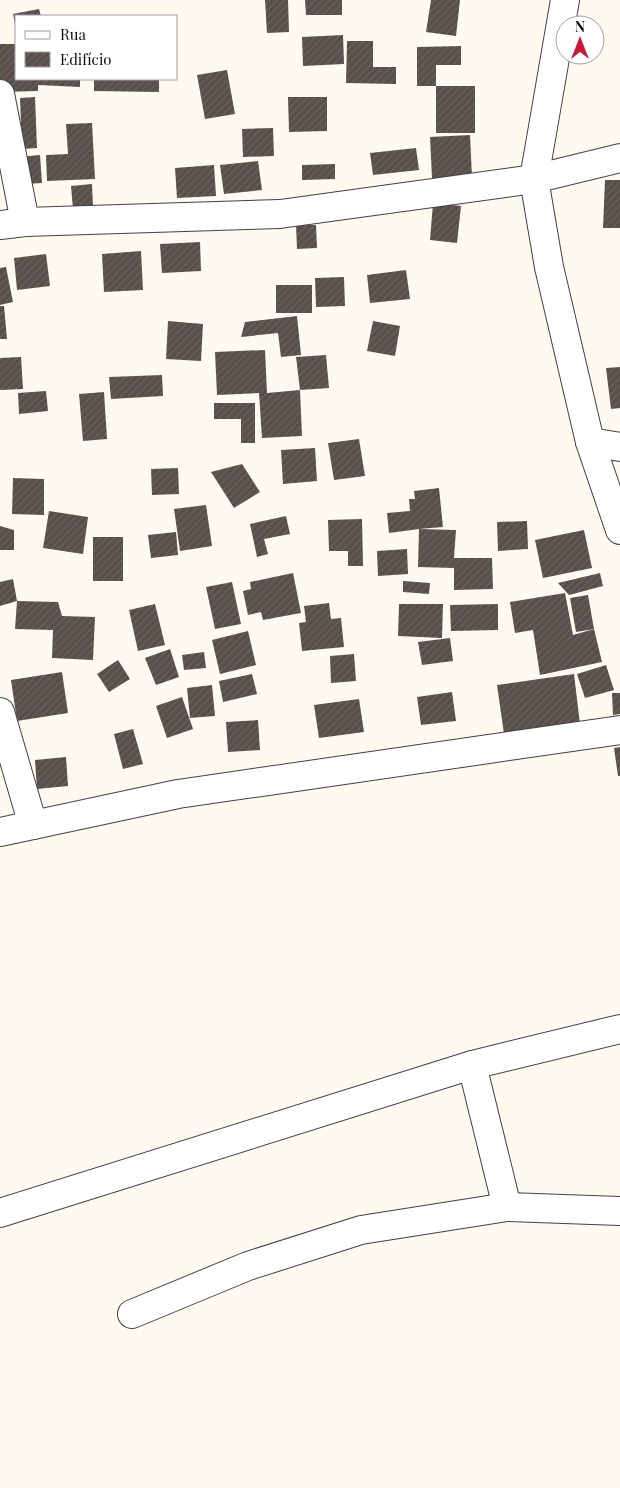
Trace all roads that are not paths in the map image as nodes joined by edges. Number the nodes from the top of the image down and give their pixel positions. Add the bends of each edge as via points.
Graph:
1 (565, 0) edge
2 (0, 94) edge
3 (620, 158) edge
4 (534, 179) junction
5 (12, 223) edge
6 (590, 442) junction
7 (620, 447) edge
8 (620, 530) edge
9 (0, 712) edge
10 (620, 730) edge
11 (33, 825) junction
12 (0, 832) edge
13 (620, 1028) edge
14 (472, 1065) junction
15 (507, 1207) junction
16 (620, 1211) edge
17 (0, 1213) edge
18 (132, 1314) dead end

1 - 4 street
2 - 5 street
3 - 4 street
4 - 5 street via 280,214
4 - 6 street via 549,267
6 - 7 street
6 - 8 street
9 - 11 street
10 - 11 street via 178,794
11 - 12 street
13 - 14 street
14 - 15 street
14 - 17 street
15 - 16 street
15 - 18 street via 362,1230 248,1266

